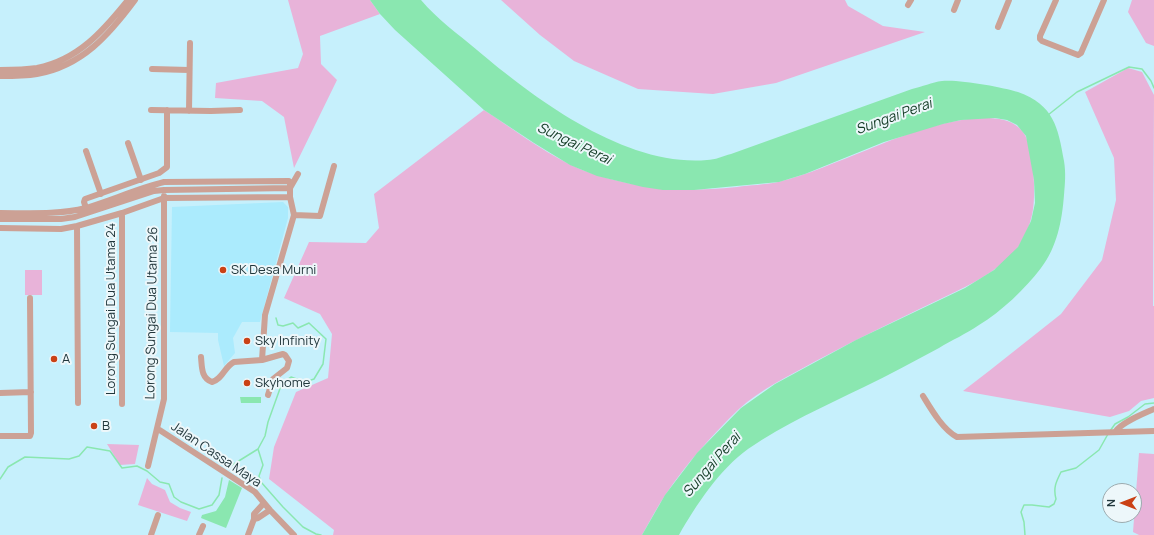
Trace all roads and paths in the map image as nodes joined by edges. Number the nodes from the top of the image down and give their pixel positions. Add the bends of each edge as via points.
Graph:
1 (128, 0) edge
2 (135, 0) edge
3 (958, 0) edge
4 (1009, 0) edge
5 (1056, 0) edge
6 (1104, 0) edge
7 (954, 10) dead end
8 (122, 12) junction
9 (998, 26) dead end
10 (190, 43) dead end
11 (152, 69) dead end
12 (0, 70) edge
13 (189, 70) junction
14 (0, 76) edge
15 (151, 110) dead end
16 (167, 110) junction
17 (240, 110) dead end
18 (189, 111) junction
19 (128, 143) dead end
20 (86, 151) dead end
21 (334, 166) dead end
22 (298, 174) dead end
23 (141, 180) junction
24 (164, 182) junction
25 (290, 188) junction
26 (164, 190) junction
27 (100, 194) junction
28 (290, 197) junction
29 (164, 198) junction
30 (86, 208) junction
31 (0, 213) edge
32 (122, 213) junction
33 (294, 215) junction
34 (15, 216) junction
35 (0, 219) edge
36 (77, 226) junction
37 (0, 228) edge
38 (20, 228) junction
39 (30, 298) dead end
40 (201, 357) dead end
41 (262, 360) junction
42 (0, 392) edge
43 (31, 392) junction
44 (268, 395) dead end
45 (924, 396) dead end
46 (78, 403) dead end
47 (122, 404) dead end
48 (1154, 409) edge
49 (158, 429) junction
50 (1154, 431) edge
51 (1114, 432) junction
52 (0, 436) edge
53 (148, 466) dead end
54 (264, 503) junction
55 (270, 510) junction
56 (158, 515) dead end
57 (254, 519) junction
58 (203, 526) dead end
59 (151, 535) edge
60 (199, 535) edge
61 (248, 535) edge
62 (294, 535) edge

1 - 8 street
2 - 8 street
3 - 7 street
4 - 9 street
5 - 6 street via 1040,39 1078,55
8 - 12 street via 82,49 64,58 38,67
8 - 14 street via 110,33 85,54 67,64 37,74
10 - 13 street
11 - 13 street
13 - 18 street
15 - 16 street
16 - 18 street
16 - 23 street via 167,167
17 - 18 street
19 - 23 street
20 - 27 street
21 - 33 street via 320,216
22 - 25 street
23 - 27 street
24 - 25 street via 287,180 290,182
24 - 26 street, Lorong Sungai Dua Utama 26
24 - 30 street
25 - 26 street
25 - 28 street
26 - 29 street, Lorong Sungai Dua Utama 26
26 - 34 street via 76,217 61,219
27 - 30 street via 85,199
28 - 29 street
28 - 33 street
29 - 32 street
29 - 49 street, Lorong Sungai Dua Utama 26 via 164,399
30 - 34 street
31 - 34 street
32 - 36 street
32 - 47 street, Lorong Sungai Dua Utama 24
33 - 41 street via 265,315
34 - 35 street
34 - 38 street
36 - 38 street via 61,229
36 - 46 street
37 - 38 street
39 - 43 street
40 - 41 street via 203,373 212,382 219,379 234,362
41 - 44 street via 283,354 289,362 287,368 273,379
42 - 43 street
43 - 52 street via 30,436
45 - 51 street via 939,420 957,437
48 - 51 street
49 - 53 street, Lorong Sungai Dua Utama 26
49 - 54 street, Jalan Cassa Maya via 255,492
50 - 51 street
54 - 55 street, Jalan Cassa Maya
54 - 57 street via 254,514
55 - 57 street
55 - 62 street, Jalan Cassa Maya
56 - 59 street
57 - 61 street
58 - 60 street

